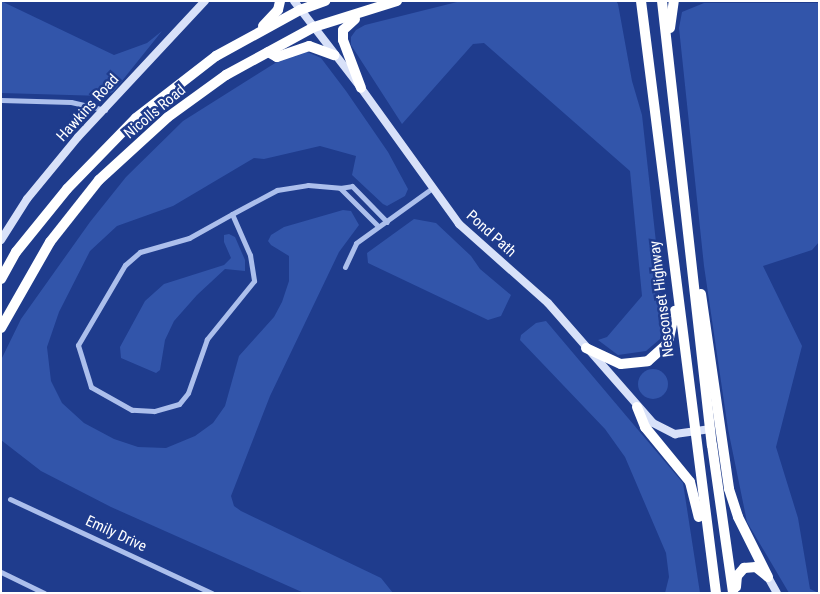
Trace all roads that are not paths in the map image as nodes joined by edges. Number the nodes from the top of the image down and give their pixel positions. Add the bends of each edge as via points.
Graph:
1 (205, 1) edge
2 (280, 1) edge
3 (294, 1) edge
4 (325, 1) edge
5 (397, 1) edge
6 (634, 1) edge
7 (642, 1) edge
8 (662, 1) edge
9 (674, 1) edge
10 (376, 7) junction
11 (300, 10) junction
12 (314, 27) junction
13 (251, 37) junction
14 (646, 39) junction
15 (268, 52) junction
16 (334, 55) junction
17 (672, 84) junction
18 (361, 88) junction
19 (1, 100) edge
20 (105, 110) junction
21 (340, 188) junction
22 (431, 189) junction
23 (357, 191) junction
24 (352, 199) junction
25 (687, 210) junction
26 (232, 214) junction
27 (387, 222) junction
28 (377, 225) junction
29 (1, 240) edge
30 (345, 267) dead end
31 (1, 279) edge
32 (678, 296) junction
33 (1, 328) edge
34 (586, 348) junction
35 (637, 407) junction
36 (710, 429) junction
37 (693, 432) junction
38 (10, 499) dead end
39 (708, 541) junction
40 (1, 572) edge
41 (768, 578) junction
42 (44, 593) edge
43 (212, 593) edge
44 (716, 593) edge
45 (735, 593) edge
46 (777, 593) edge

1 - 20 main road, Hawkins Road
2 - 13 highway via 271,18
3 - 11 main road, Pond Path
4 - 11 highway, Nicolls Road
5 - 10 highway, Nicolls Road
6 - 14 highway
7 - 14 highway, Nesconset Highway
8 - 17 highway
9 - 17 highway via 670,18
10 - 12 highway, Nicolls Road
10 - 18 highway via 347,23 343,30 346,51 357,70
11 - 12 main road, Pond Path
11 - 13 highway, Nicolls Road
12 - 15 highway, Nicolls Road
12 - 16 main road, Pond Path
13 - 31 highway, Nicolls Road via 216,56 175,86 104,149 16,252
14 - 32 highway, Nesconset Highway
15 - 16 highway via 277,57 309,46
15 - 33 highway, Nicolls Road via 226,75 168,117 100,180 50,242
16 - 18 main road, Pond Path
17 - 25 highway
18 - 22 main road, Pond Path
19 - 20 street via 71,102
20 - 29 main road, Hawkins Road via 27,199
21 - 23 street via 352,186
21 - 24 street
21 - 26 street via 308,185 277,190
22 - 27 street
22 - 34 main road, Pond Path via 458,224 548,303
23 - 24 street
23 - 27 street
24 - 28 street
25 - 36 highway
25 - 41 highway via 729,490 738,517
26 - 26 street via 189,238 140,252 124,265 78,345 91,387 132,410 154,411 179,404 188,393 207,339 254,281 250,255
27 - 28 street
28 - 30 street via 356,243
32 - 34 highway via 670,339 662,352 648,361 621,364
32 - 37 highway, Nesconset Highway
34 - 35 main road, Pond Path
35 - 37 main road, Pond Path via 666,432
35 - 39 highway via 645,427 692,485
36 - 37 main road, Pond Path
36 - 45 highway
37 - 39 highway, Nesconset Highway
38 - 43 street, Emily Drive
39 - 44 highway, Nesconset Highway
40 - 42 street
41 - 45 highway via 756,567 744,568 737,576
41 - 46 main road

